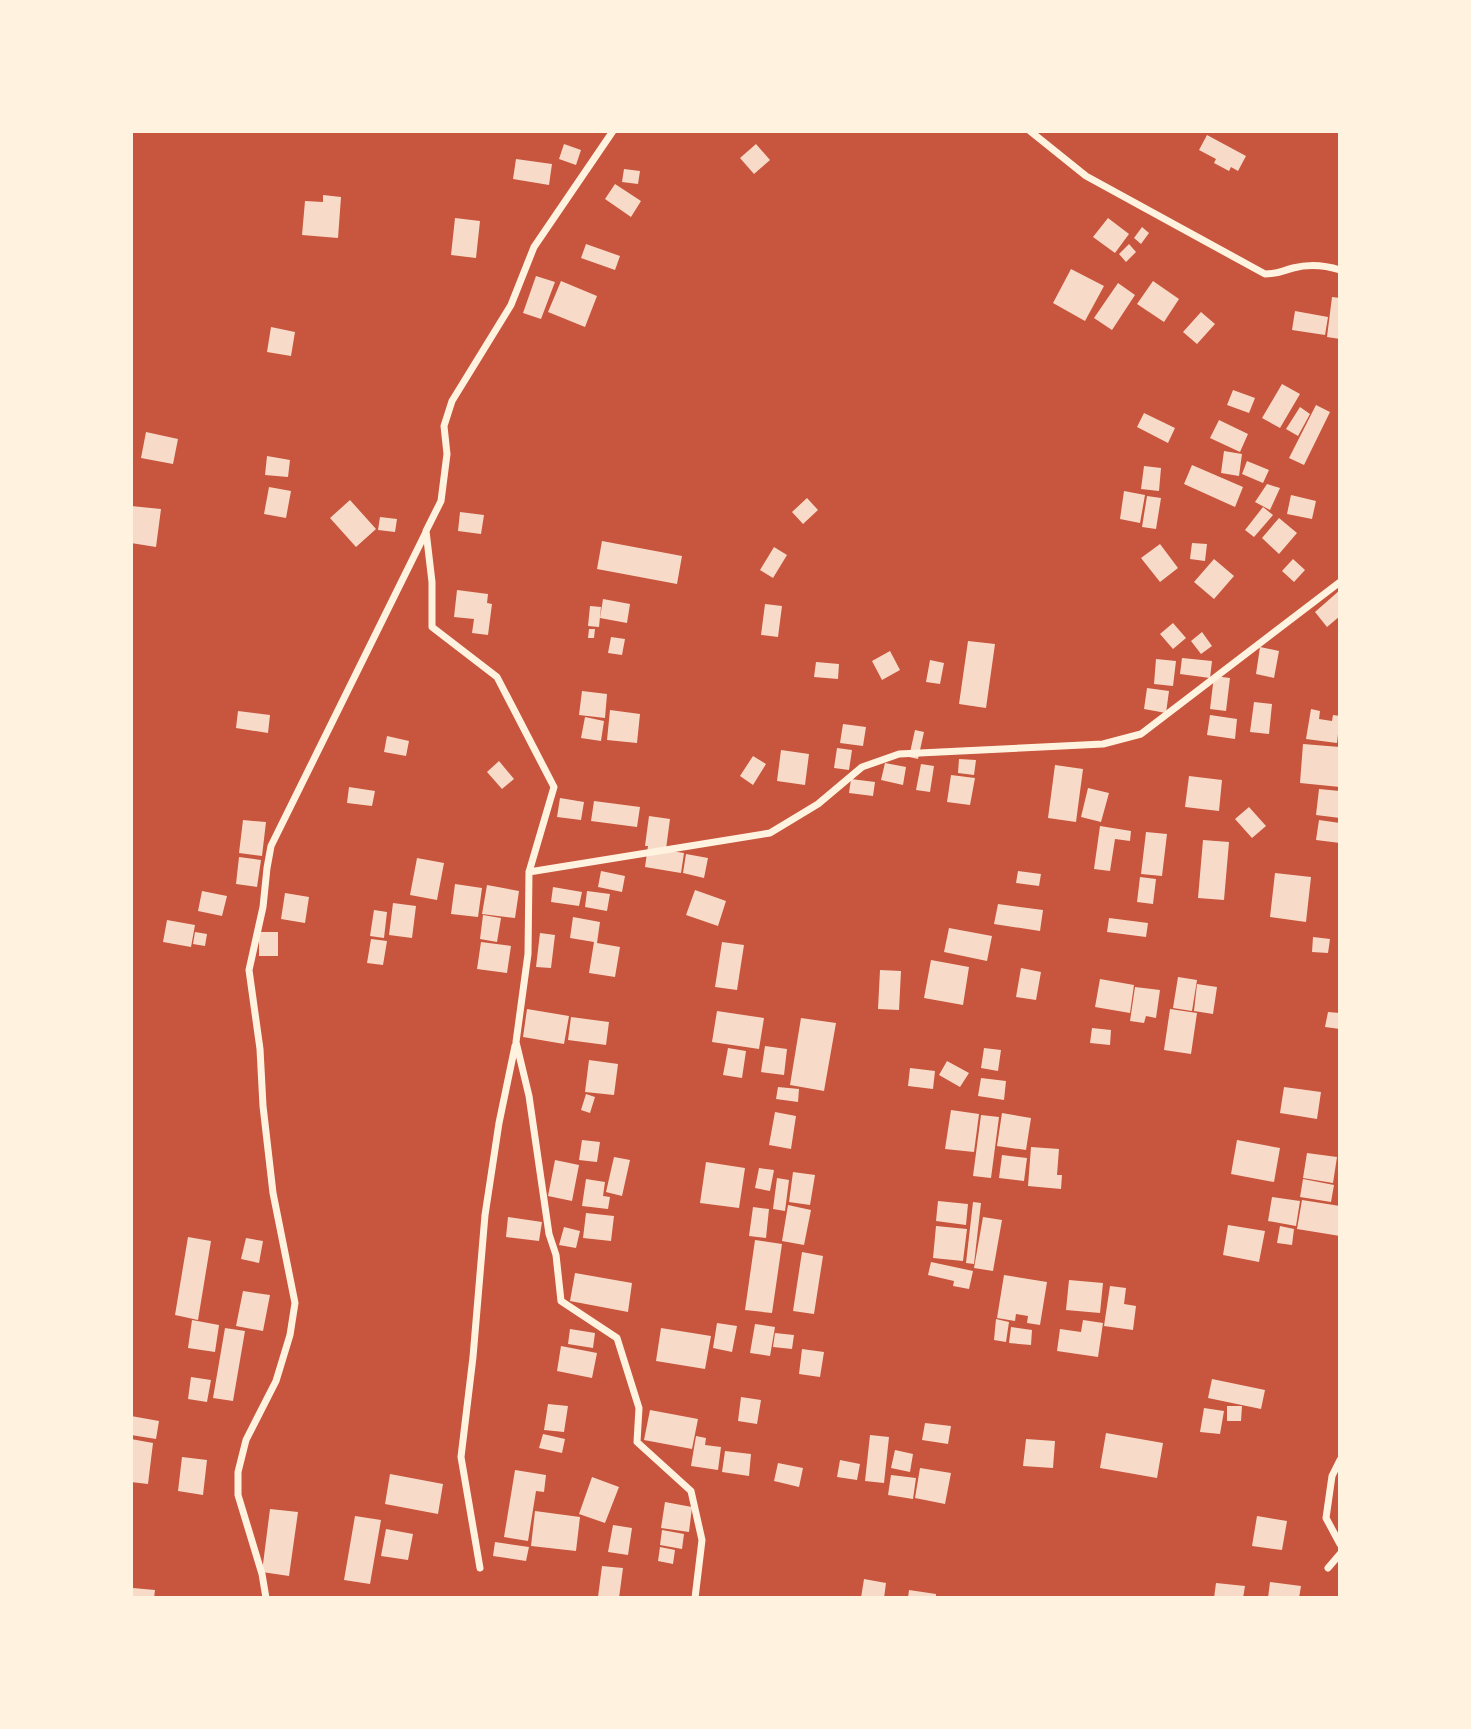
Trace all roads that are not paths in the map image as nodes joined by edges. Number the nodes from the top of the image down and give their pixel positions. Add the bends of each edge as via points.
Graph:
1 (613, 131) edge
2 (1030, 131) edge
3 (1340, 270) edge
4 (426, 531) junction
5 (1340, 582) edge
6 (529, 872) junction
7 (516, 1042) junction
8 (1340, 1460) edge
9 (1340, 1544) edge
10 (1340, 1554) edge
11 (480, 1568) dead end
12 (1328, 1568) dead end
13 (266, 1598) edge
14 (695, 1598) edge

1 - 4 street via 534,247 511,305 452,401 444,426 447,454 441,501
2 - 3 street via 1086,176 1265,274 1323,264
4 - 6 street via 432,627 497,677 554,787
4 - 13 street via 271,846 249,970 273,1193 295,1303 276,1381 246,1440 238,1472 238,1495
5 - 6 street via 1141,734 1103,744 899,754 862,767 818,804 770,833
6 - 7 street via 528,954
7 - 11 street via 485,1216 461,1458
7 - 14 street via 529,1096 561,1301 617,1338 639,1408 636,1442 691,1491 702,1540
8 - 9 street via 1332,1476 1326,1518
10 - 12 street

